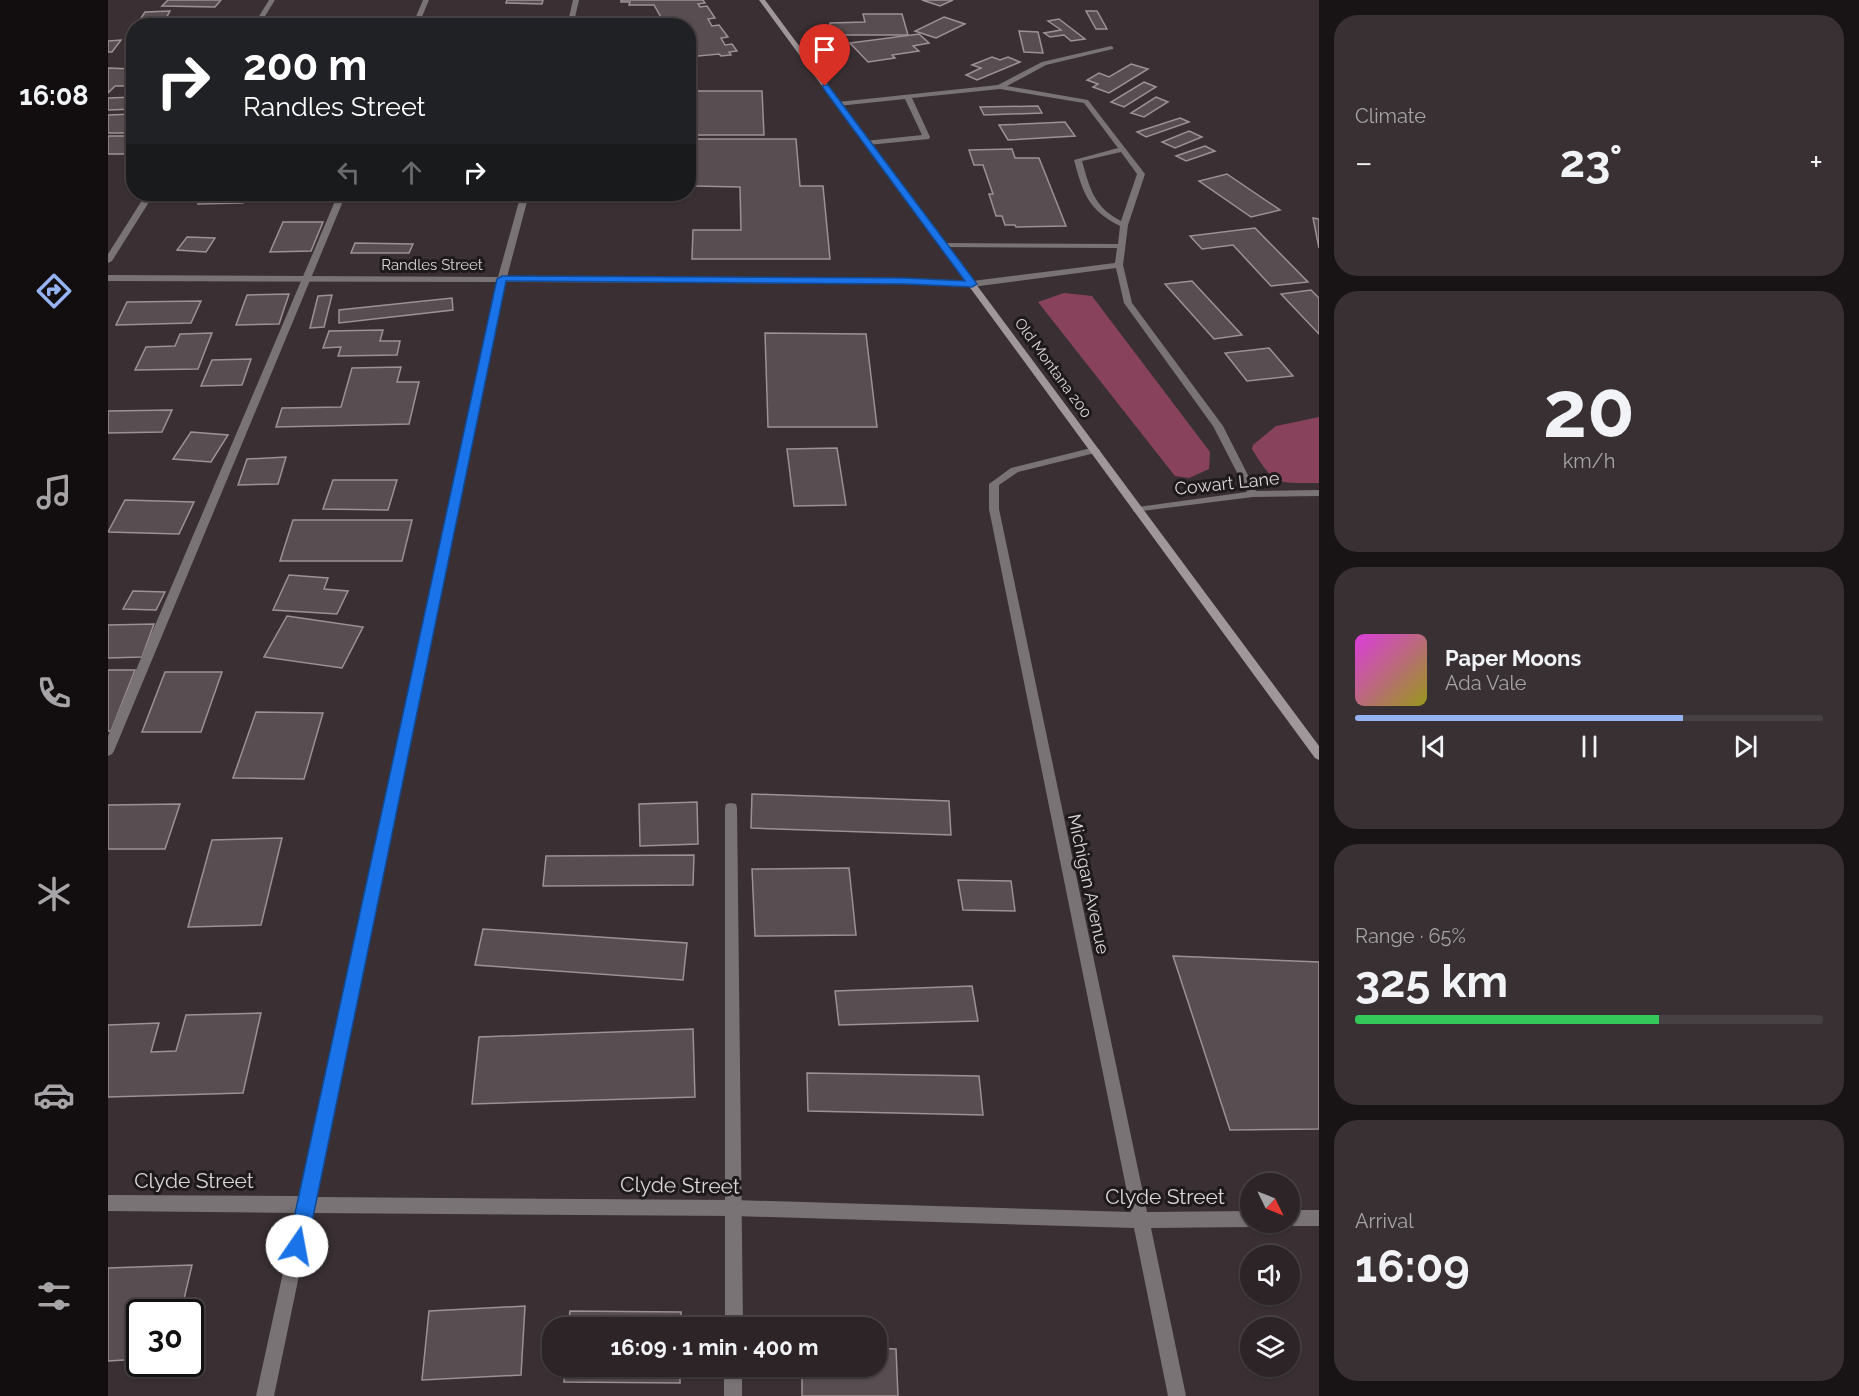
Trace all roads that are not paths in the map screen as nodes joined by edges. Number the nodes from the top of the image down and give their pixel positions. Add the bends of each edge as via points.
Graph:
1 (272, 0) edge
2 (426, 0) edge
3 (576, 0) edge
4 (762, 0) edge
5 (261, 18) edge
6 (418, 18) edge
7 (572, 18) edge
8 (1111, 48) dead end
9 (1000, 87) junction
10 (907, 96) junction
11 (838, 104) junction
12 (868, 143) junction
13 (1123, 149) junction
14 (146, 201) edge
15 (339, 201) edge
16 (523, 201) edge
17 (1124, 225) junction
18 (943, 245) junction
19 (1121, 246) junction
20 (108, 261) edge
21 (1119, 266) junction
22 (108, 278) edge
23 (305, 279) junction
24 (502, 279) junction
25 (972, 284) junction
26 (1095, 450) junction
27 (1319, 493) edge
28 (1253, 494) junction
29 (1138, 510) junction
30 (108, 751) edge
31 (1319, 755) edge
32 (731, 808) dead end
33 (108, 1203) edge
34 (307, 1203) junction
35 (734, 1208) junction
36 (1300, 1218) edge
37 (1319, 1218) edge
38 (1240, 1219) edge
39 (1139, 1220) junction
40 (734, 1317) edge
41 (734, 1377) edge
42 (265, 1396) edge
43 (733, 1396) edge
44 (1177, 1396) edge

1 - 5 street
2 - 6 street
3 - 7 street
4 - 11 main road, Old Montana 200
8 - 9 street via 1044,63
9 - 10 street
9 - 13 street via 1086,101
10 - 11 street
10 - 12 street via 926,137
11 - 12 main road, Old Montana 200
12 - 18 main road, Old Montana 200
13 - 17 street via 1141,174
13 - 17 street via 1078,160 1089,199 1104,216
14 - 20 street
15 - 23 street
16 - 24 street
17 - 19 street
18 - 19 street
18 - 25 main road, Old Montana 200
19 - 21 street
21 - 25 street, Randles Street
21 - 28 street via 1128,303 1218,426
22 - 23 street, Randles Street
23 - 24 street, Randles Street
23 - 30 street
24 - 25 street, Randles Street
24 - 34 street
25 - 26 main road, Old Montana 200
26 - 29 main road, Old Montana 200
26 - 39 street, Michigan Avenue via 1015,470 994,484 994,509
27 - 28 street, Cowart Lane
28 - 29 street, Cowart Lane
29 - 31 main road, Old Montana 200
32 - 35 street
33 - 34 street, Clyde Street
34 - 35 street, Clyde Street
34 - 42 street
35 - 39 street, Clyde Street
35 - 40 street
36 - 37 street
38 - 39 street, Clyde Street
39 - 44 street, Michigan Avenue
41 - 43 street

